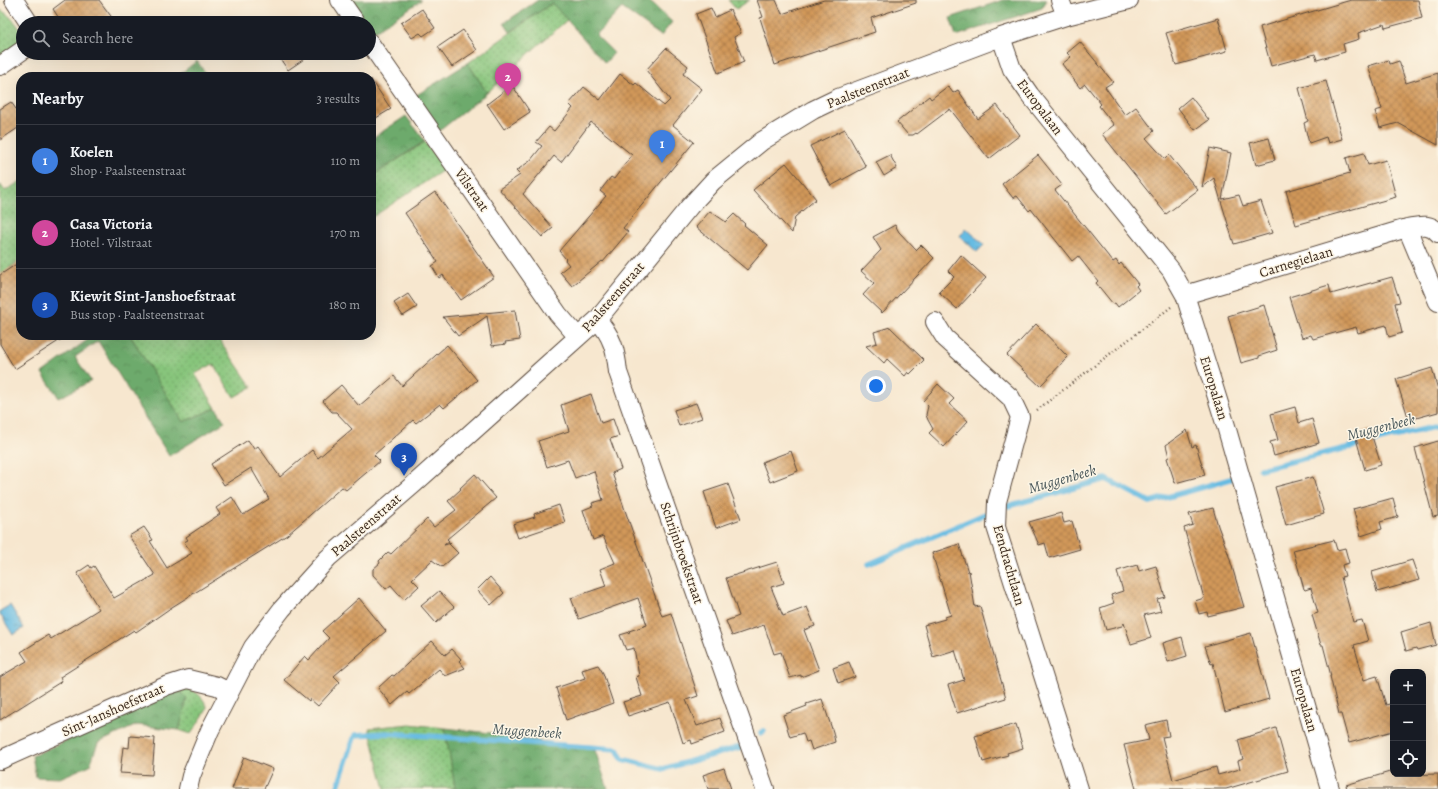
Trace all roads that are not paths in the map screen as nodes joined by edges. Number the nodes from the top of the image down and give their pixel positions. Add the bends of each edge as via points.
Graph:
1 (14, 0) edge
2 (340, 0) edge
3 (1129, 0) edge
4 (1063, 8) edge
5 (24, 16) edge
6 (351, 16) edge
7 (1001, 37) junction
8 (376, 52) edge
9 (16, 55) edge
10 (0, 66) edge
11 (1407, 228) junction
12 (1438, 233) edge
13 (1185, 295) junction
14 (1438, 302) edge
15 (597, 320) junction
16 (935, 322) dead end
17 (578, 337) junction
18 (229, 692) junction
19 (0, 760) edge
20 (188, 789) edge
21 (765, 789) edge
22 (1079, 789) edge
23 (1330, 789) edge

1 - 5 street
2 - 6 street
3 - 4 street, Paalsteenstraat
4 - 7 street, Paalsteenstraat
7 - 13 street, Europalaan via 1012,70 1171,270
7 - 15 street, Paalsteenstraat via 838,98 762,140 713,180
8 - 17 street, Vilstraat via 558,314
9 - 10 street
11 - 12 street, Carnegielaan via 1425,224
11 - 13 street, Carnegielaan
11 - 14 street
13 - 23 street, Europalaan via 1228,434
15 - 17 street, Paalsteenstraat
15 - 21 street, Schrijnbroekstraat via 604,327 616,350 618,372
16 - 22 street, Eendrachtlaan via 945,338 1011,398 1020,417 997,502 996,527
17 - 18 street, Paalsteenstraat via 328,558 282,608 254,647
18 - 19 street, Sint-Janshoefstraat via 203,682 188,679 181,681
18 - 20 street, Paalsteenstraat via 210,730

